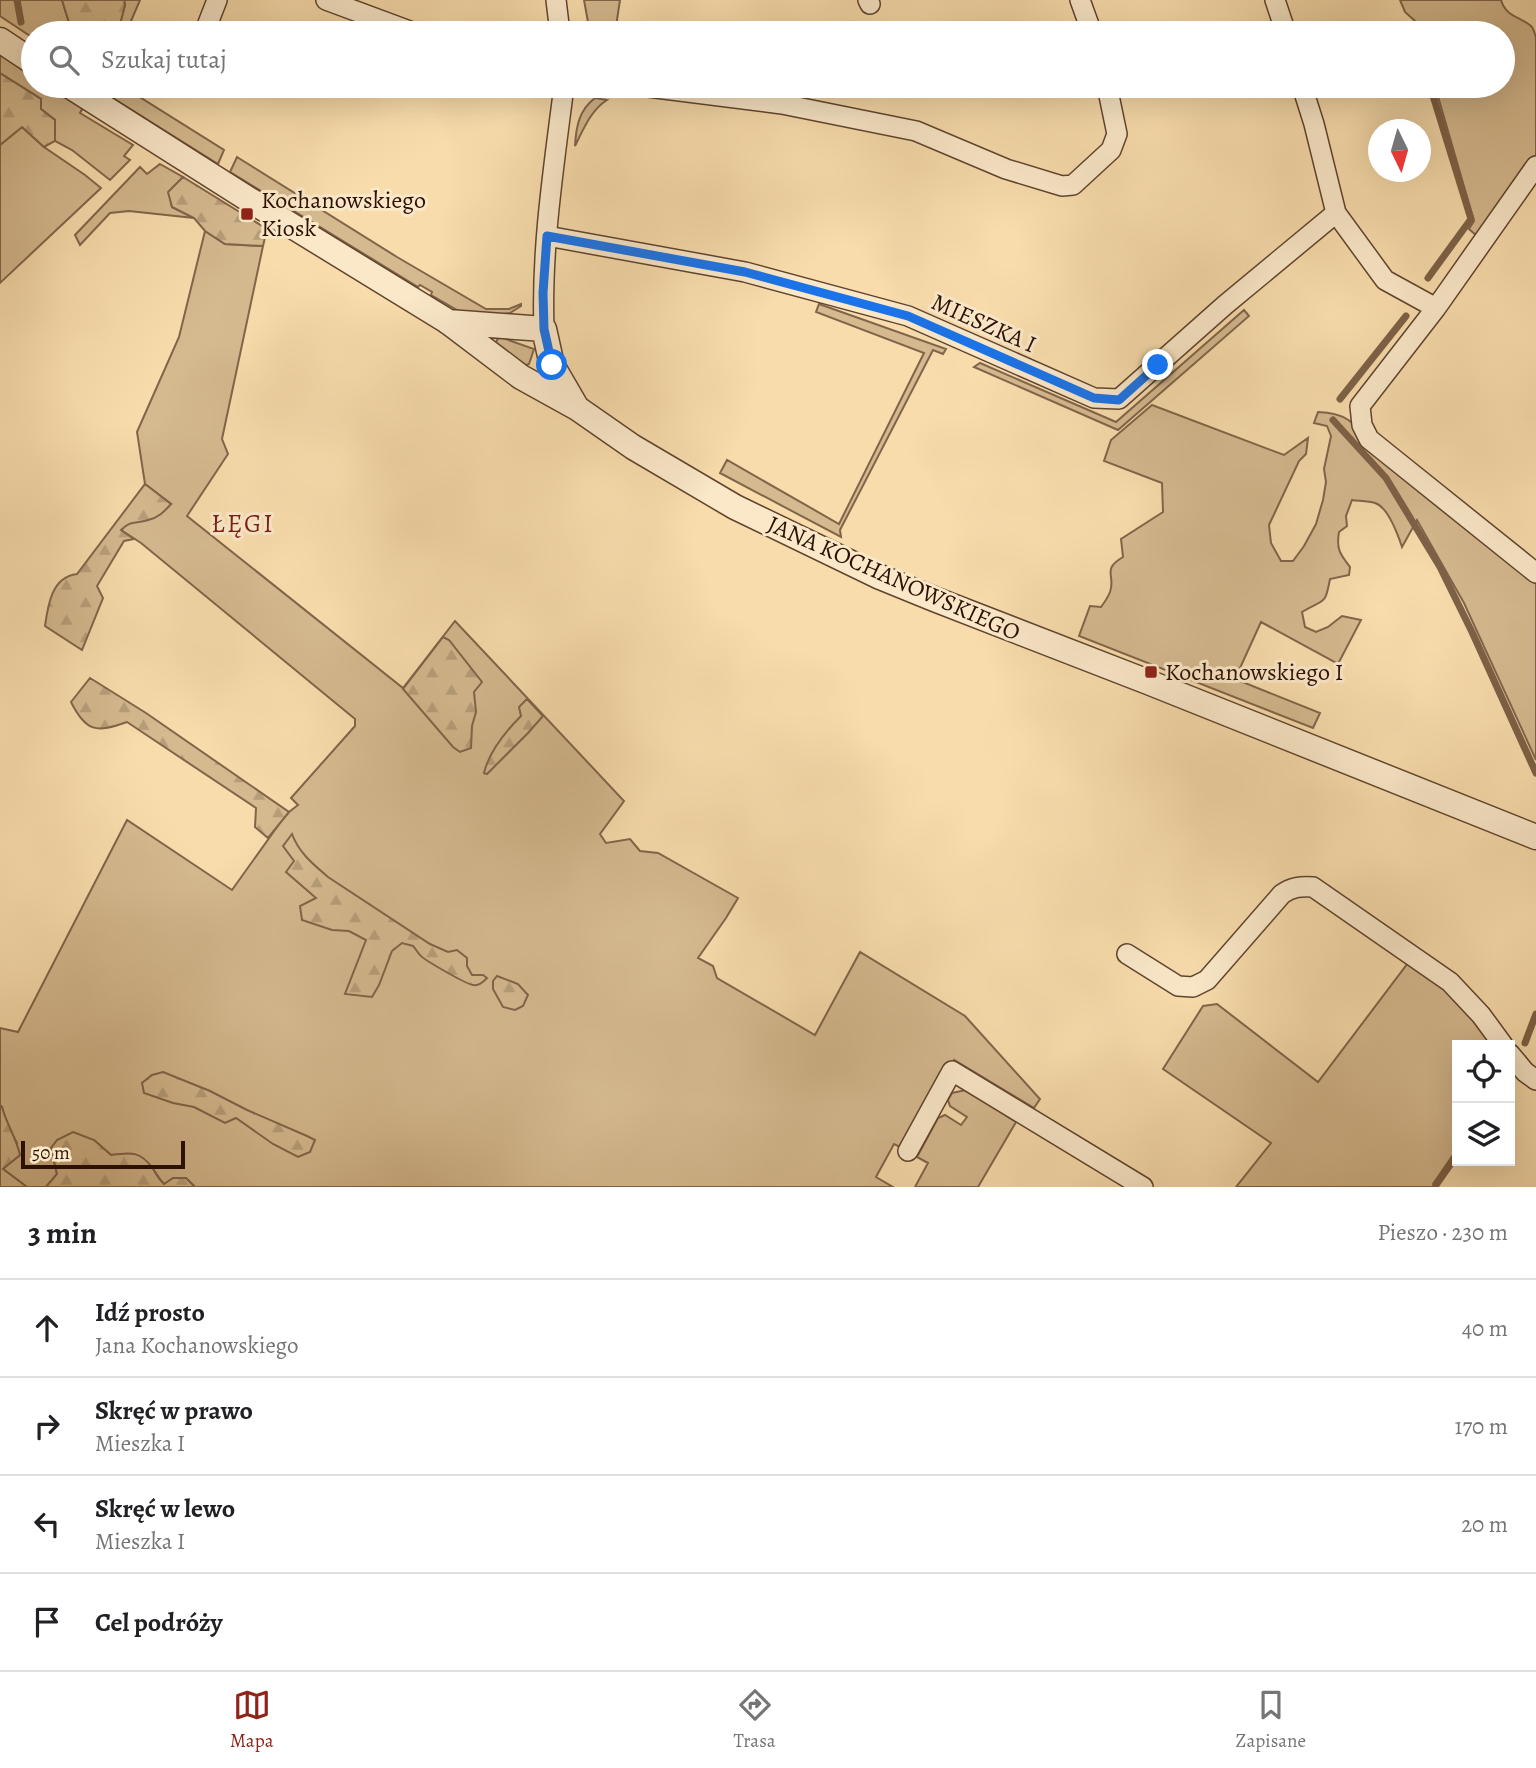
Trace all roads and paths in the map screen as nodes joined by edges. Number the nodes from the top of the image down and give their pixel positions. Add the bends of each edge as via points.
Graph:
1 (217, 0) edge
2 (326, 0) edge
3 (556, 0) edge
4 (1080, 0) edge
5 (1275, 0) edge
6 (209, 21) edge
7 (383, 21) edge
8 (559, 21) edge
9 (1088, 21) edge
10 (1282, 21) edge
11 (0, 40) edge
12 (21, 54) edge
13 (89, 98) edge
14 (563, 98) edge
15 (735, 98) edge
16 (1110, 98) edge
17 (1306, 98) edge
18 (1536, 166) edge
19 (1336, 213) junction
20 (547, 236) junction
21 (1436, 307) junction
22 (447, 321) junction
23 (547, 341) junction
24 (520, 377) junction
25 (577, 408) junction
26 (1536, 573) edge
27 (1536, 837) edge
28 (1127, 954) dead end
29 (1499, 1040) edge
30 (1515, 1060) edge
31 (1536, 1080) edge
32 (908, 1151) dead end
33 (1143, 1187) edge

1 - 6 street
2 - 7 street
3 - 8 street
4 - 9 street
5 - 10 street
11 - 12 street
13 - 22 street
14 - 20 street, JANA KOCHANOWSKIEGO
15 - 16 street via 916,131 1006,169 1062,186 1073,185 1111,150 1117,134
17 - 19 street
18 - 21 street
19 - 20 street, MIESZKA I via 1119,400 1094,398 908,316 745,272
19 - 21 street via 1385,280
20 - 23 street, JANA KOCHANOWSKIEGO via 543,293
21 - 26 street via 1360,406 1362,425 1369,439
22 - 23 street
22 - 24 street
23 - 24 street
23 - 25 street, JANA KOCHANOWSKIEGO via 552,365
24 - 25 street
25 - 27 street, JANA KOCHANOWSKIEGO via 735,507 880,576
28 - 29 street via 1178,986 1193,987 1207,980 1282,894 1301,886 1313,887 1450,982
30 - 31 street
32 - 33 street via 952,1071

